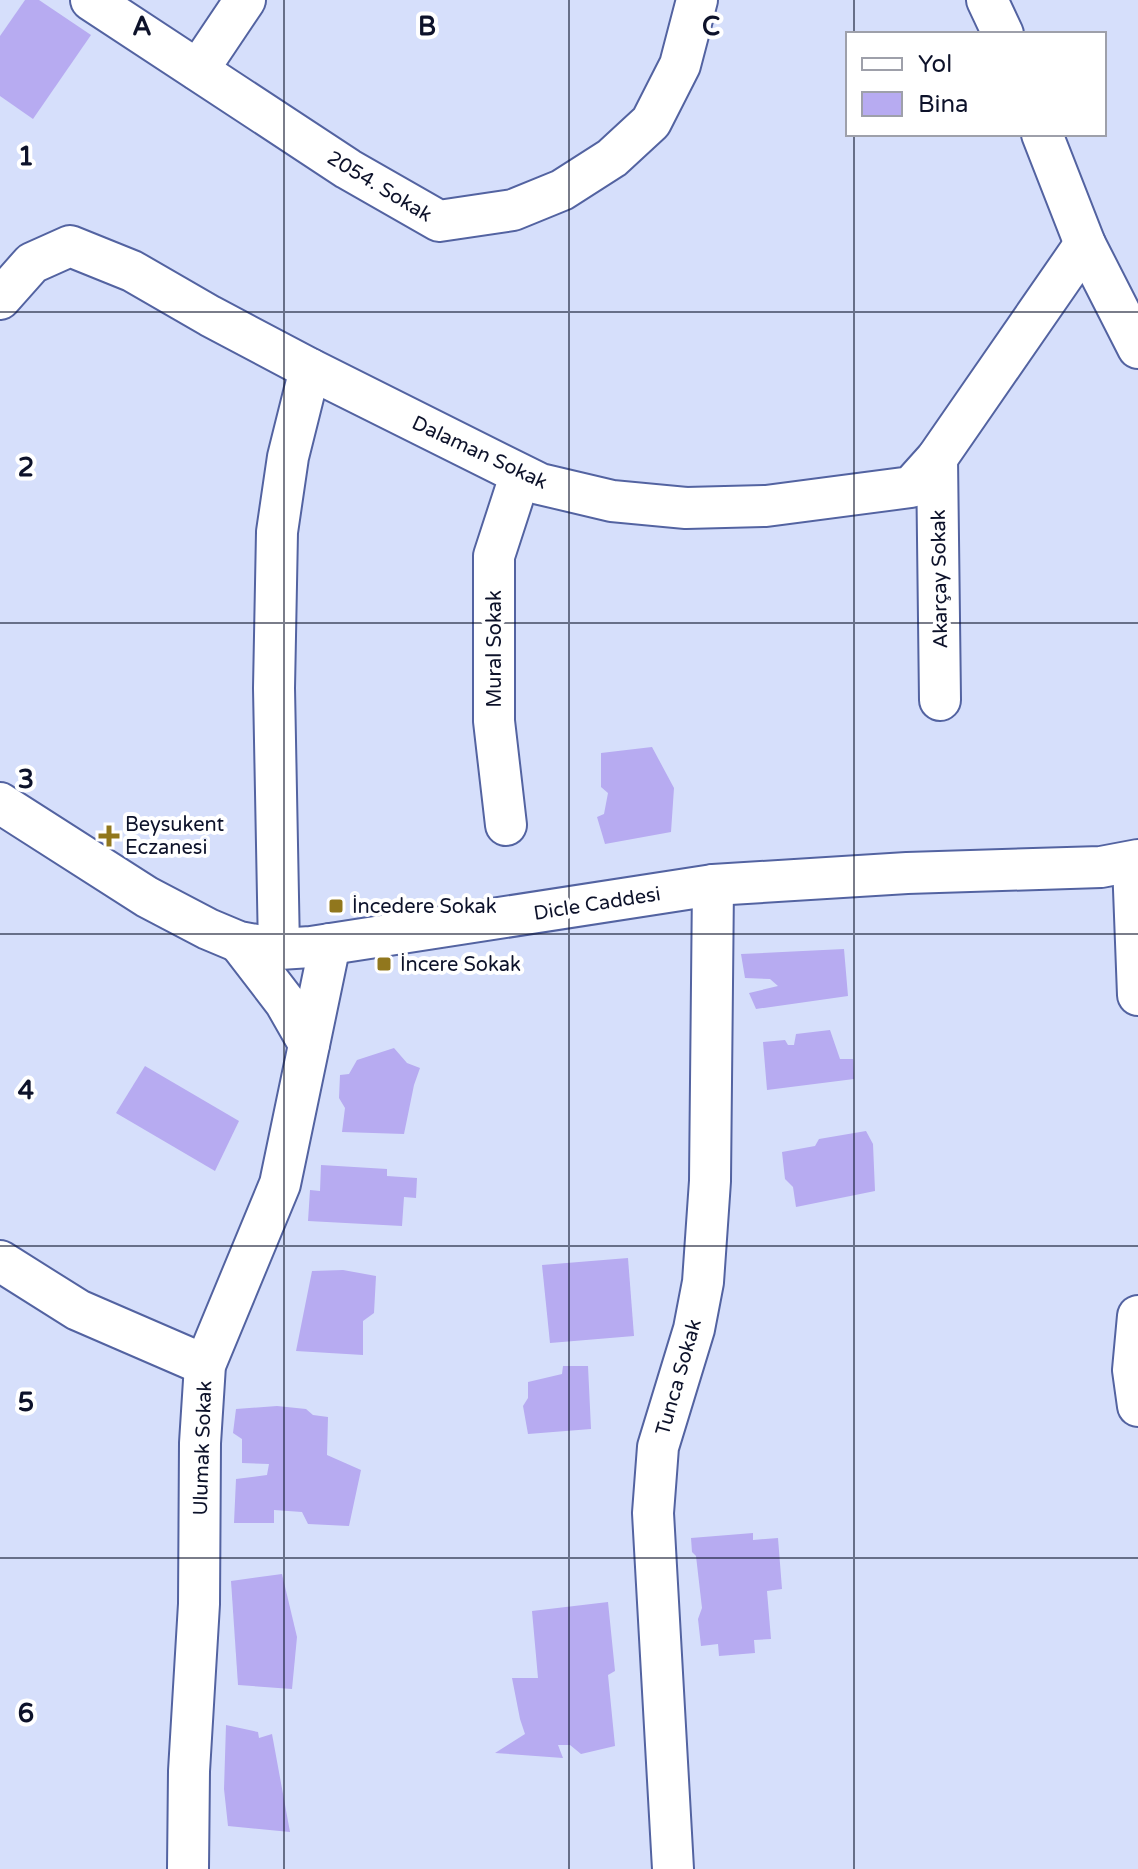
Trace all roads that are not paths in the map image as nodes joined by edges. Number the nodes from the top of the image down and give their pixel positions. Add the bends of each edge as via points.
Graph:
1 (91, 0) edge
2 (245, 0) edge
3 (697, 0) edge
4 (987, 0) edge
5 (1002, 32) edge
6 (198, 70) junction
7 (1043, 136) edge
8 (1085, 244) junction
9 (0, 299) edge
10 (1138, 348) edge
11 (310, 369) junction
12 (937, 458) junction
13 (520, 476) junction
14 (940, 700) dead end
15 (0, 803) edge
16 (506, 825) dead end
17 (1135, 862) edge
18 (713, 885) junction
19 (239, 942) junction
20 (330, 944) junction
21 (279, 949) junction
22 (1138, 995) edge
23 (309, 1044) junction
24 (0, 1261) edge
25 (1138, 1316) edge
26 (205, 1365) junction
27 (1138, 1406) edge
28 (188, 1869) edge
29 (673, 1869) edge

1 - 6 street, 2054. Sokak
2 - 6 street
3 - 6 street, 2054. Sokak via 680,65 651,122 612,158 562,190 513,210 439,221 348,169
4 - 5 street
7 - 8 street
8 - 10 street
8 - 12 street, Dalaman Sokak
9 - 11 street, Dalaman Sokak via 32,263 70,246 132,271
11 - 13 street, Dalaman Sokak
11 - 21 street via 288,457 277,532
12 - 13 street, Dalaman Sokak via 911,487 766,506 686,508 612,501
12 - 14 street, Akarçay Sokak
13 - 16 street, Mural Sokak via 494,556 494,721
15 - 19 street, Dicle Caddesi via 147,897
17 - 18 street, Dicle Caddesi
17 - 22 street
18 - 20 street, Dicle Caddesi
18 - 29 street, Tunca Sokak via 710,1181 703,1282 658,1447 653,1513
19 - 21 street, Dicle Caddesi
19 - 23 street via 279,993
20 - 21 street, Dicle Caddesi
20 - 23 street, Ulumak Sokak
23 - 26 street, Ulumak Sokak via 280,1184
24 - 26 street via 78,1310
25 - 27 street via 1133,1370
26 - 28 street, Ulumak Sokak

